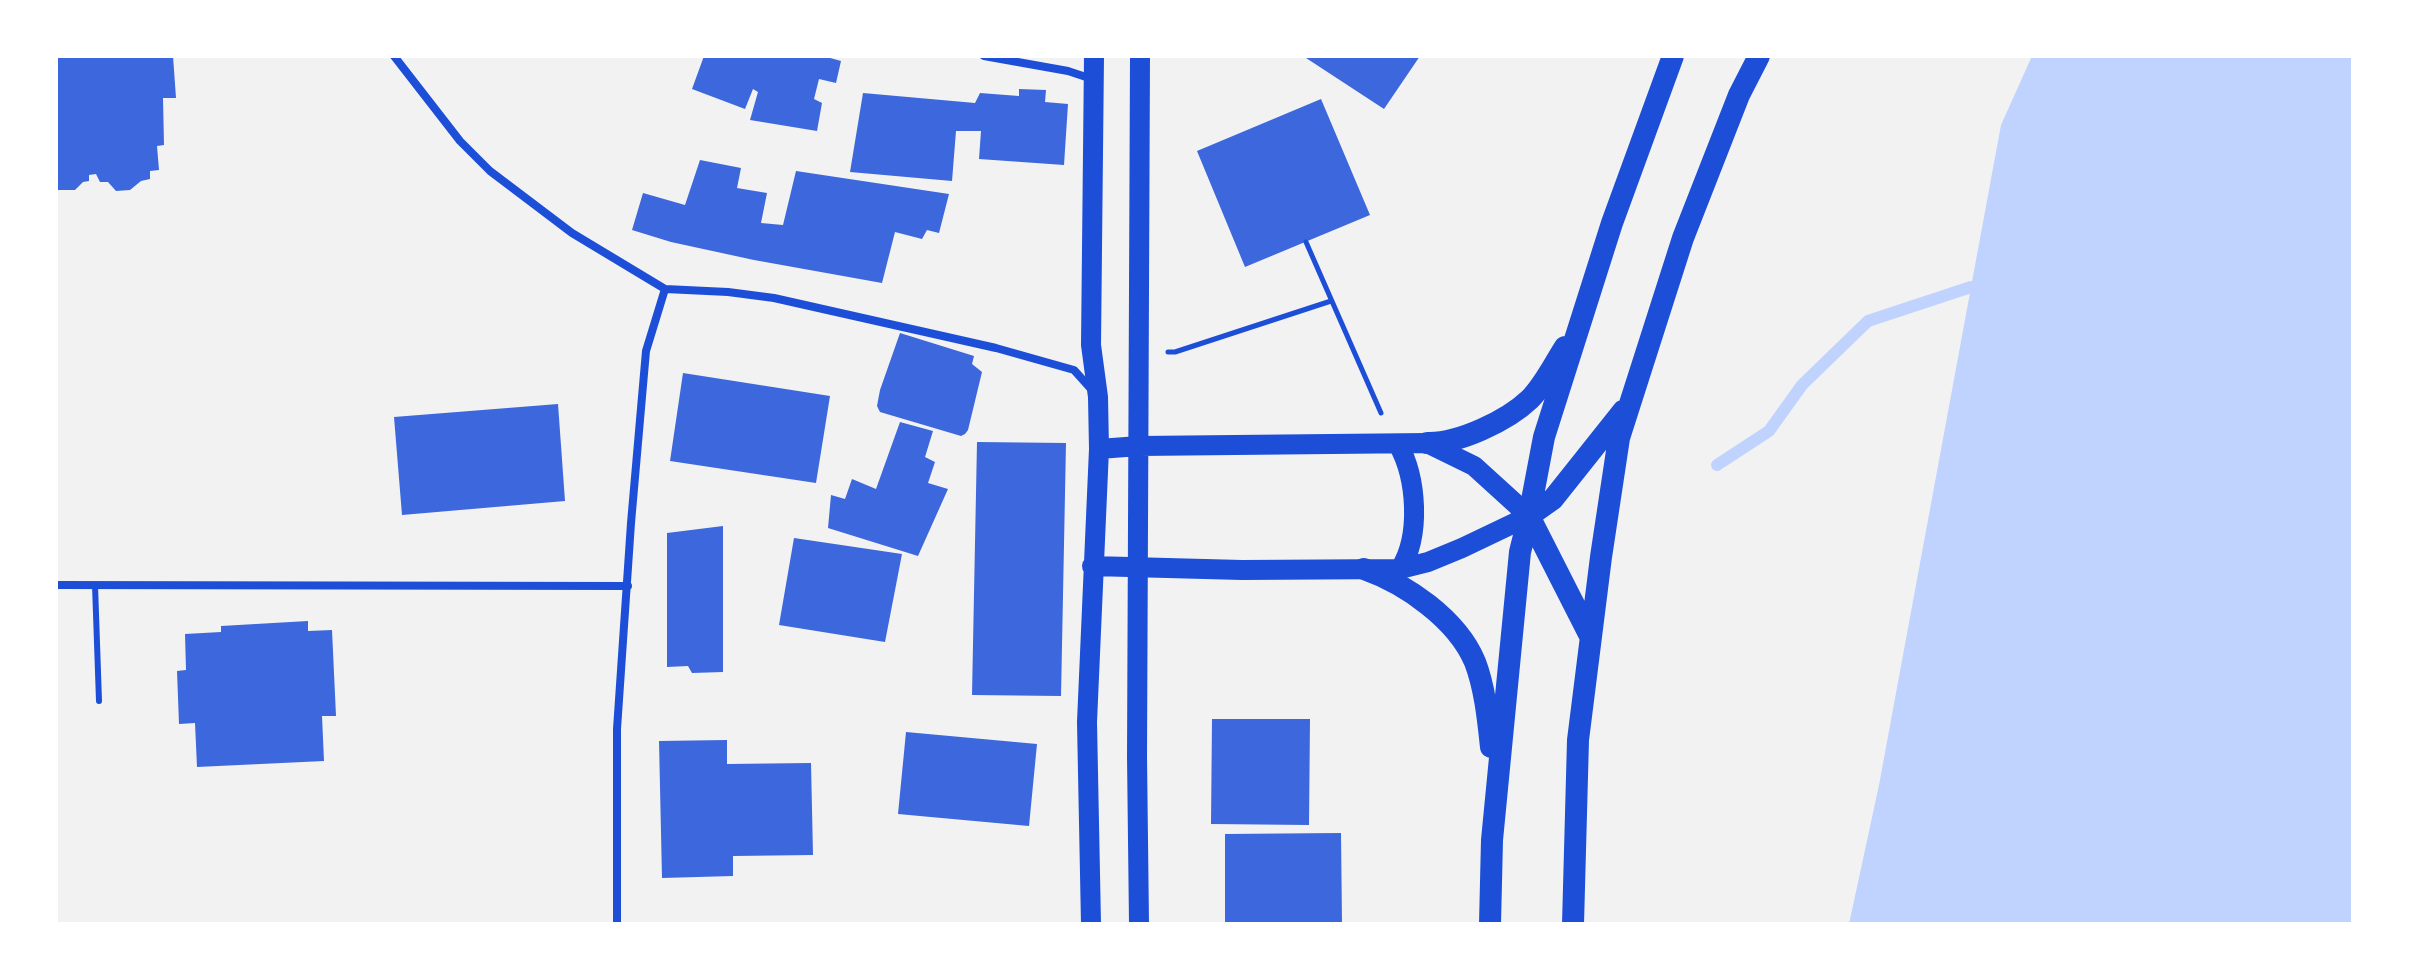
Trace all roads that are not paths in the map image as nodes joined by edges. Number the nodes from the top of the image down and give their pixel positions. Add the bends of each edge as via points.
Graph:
1 (394, 56) edge
2 (984, 56) edge
3 (1094, 56) edge
4 (1140, 56) edge
5 (1673, 56) edge
6 (1759, 56) edge
7 (1093, 79) junction
8 (665, 289) junction
9 (1583, 314) junction
10 (1098, 397) junction
11 (1631, 401) junction
12 (1427, 443) junction
13 (1396, 444) junction
14 (1139, 446) junction
15 (1099, 449) junction
16 (1529, 516) junction
17 (1092, 566) junction
18 (1138, 568) junction
19 (1364, 569) junction
20 (1400, 569) junction
21 (56, 585) edge
22 (95, 585) junction
23 (628, 586) junction
24 (1591, 637) junction
25 (99, 701) dead end
26 (1496, 798) junction
27 (617, 924) edge
28 (1091, 924) edge
29 (1139, 924) edge
30 (1490, 924) edge
31 (1573, 924) edge

1 - 8 street via 490,171 572,233
2 - 7 street
3 - 7 main road
4 - 14 main road
5 - 9 highway
6 - 11 highway via 1688,225
7 - 10 main road via 1091,345
8 - 10 street via 774,298 996,348 1074,370
8 - 23 street via 642,382
9 - 12 highway via 1530,399 1488,427
9 - 16 highway via 1544,437
10 - 15 main road
11 - 16 highway via 1553,499
11 - 24 highway via 1619,438
12 - 13 main road
12 - 16 main road via 1474,466
13 - 14 main road
13 - 20 main road via 1415,510
14 - 15 main road
14 - 18 main road
15 - 17 main road
16 - 20 main road via 1428,562
16 - 24 highway
16 - 26 highway via 1520,552
17 - 18 main road
17 - 28 main road via 1087,722
18 - 19 main road
18 - 29 main road
19 - 20 main road
19 - 26 highway via 1396,582 1426,604 1474,660 1488,719
21 - 22 street
22 - 23 street
22 - 25 lane
23 - 27 street via 617,729
24 - 31 highway via 1578,740
26 - 30 highway

